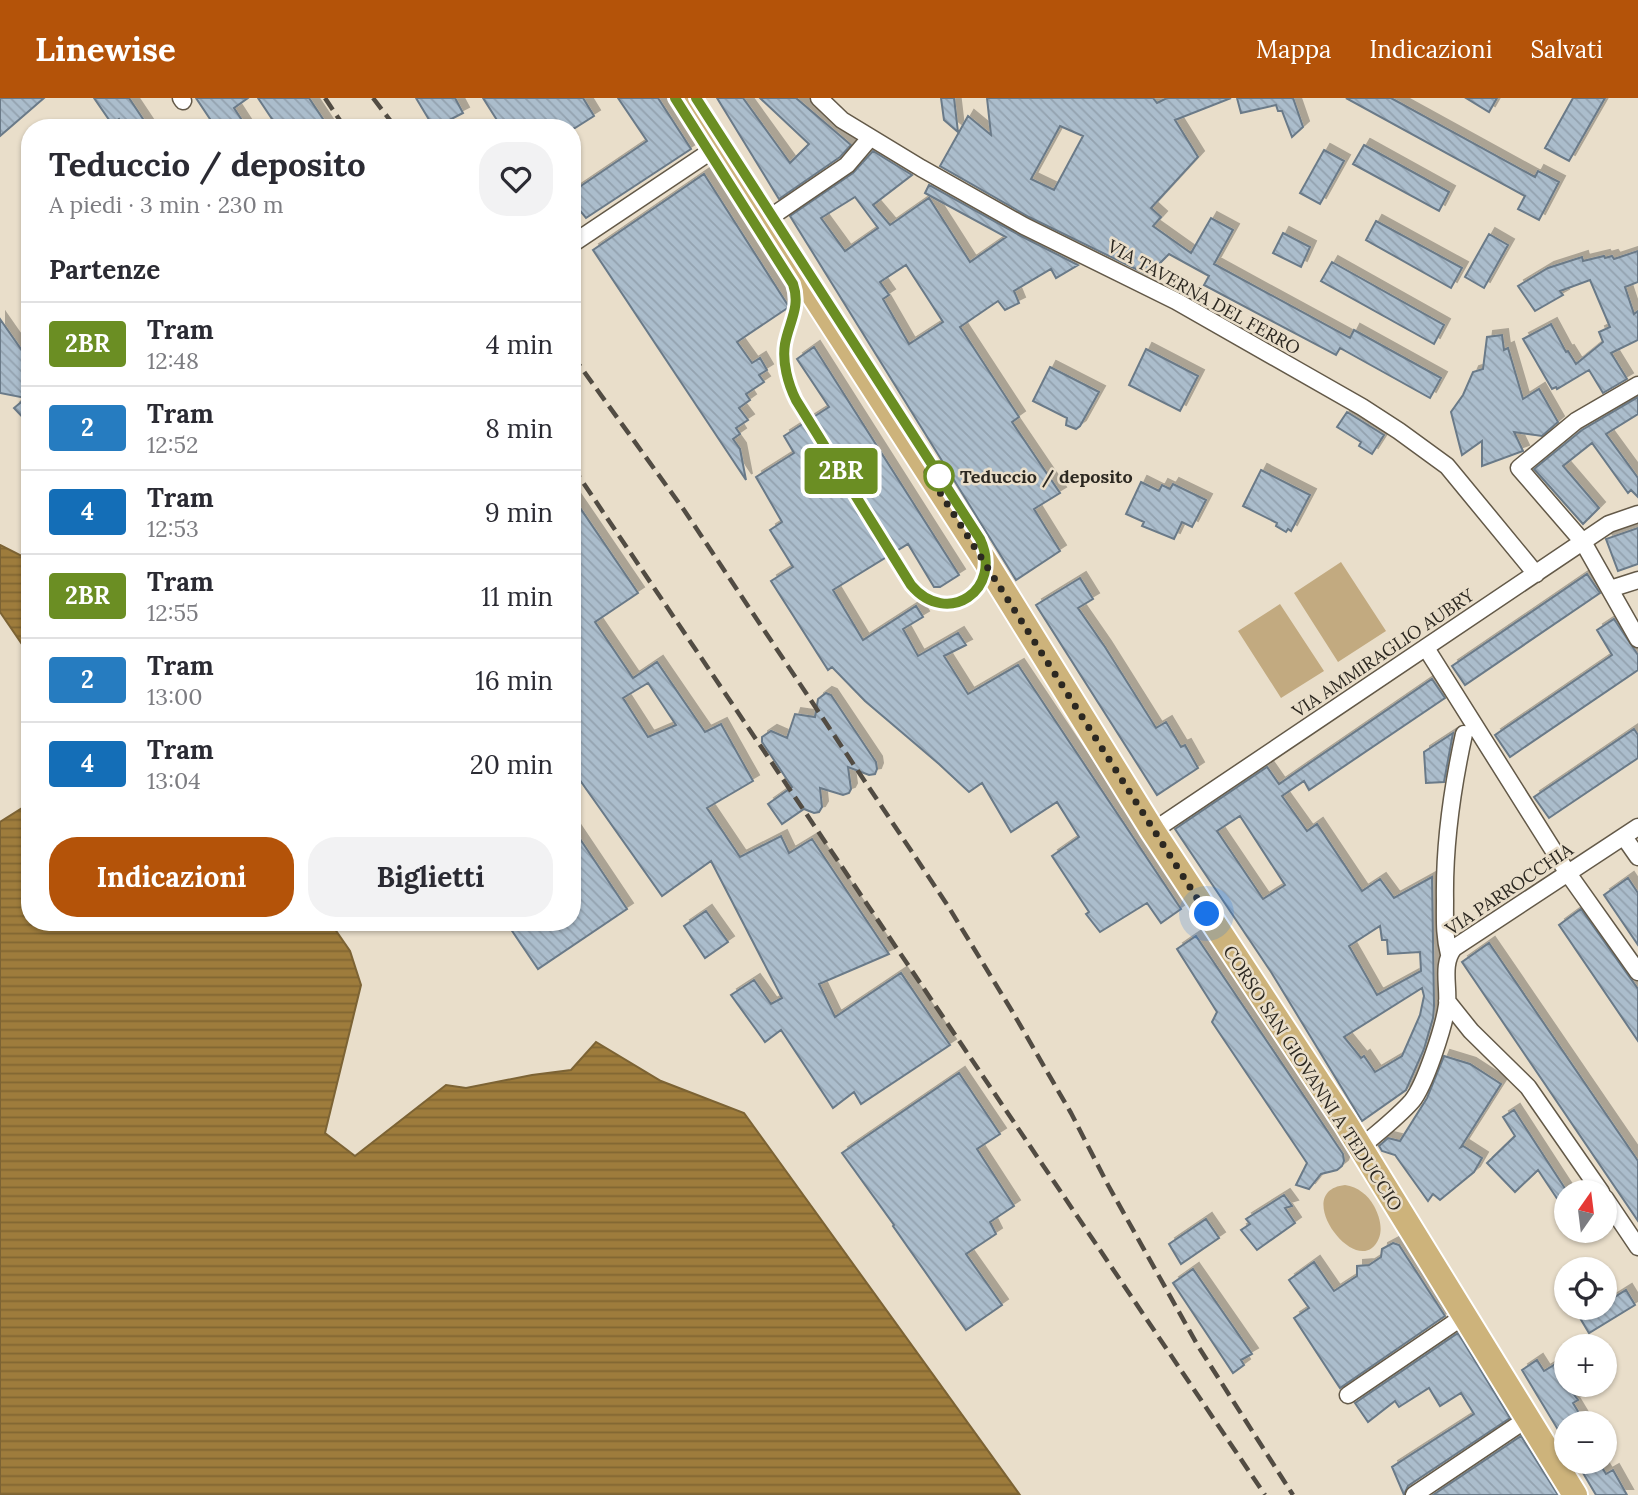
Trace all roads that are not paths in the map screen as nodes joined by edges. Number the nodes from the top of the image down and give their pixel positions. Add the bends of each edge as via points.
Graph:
1 (686, 98) edge
2 (819, 98) edge
3 (870, 138) junction
4 (717, 147) junction
5 (765, 221) junction
6 (581, 238) edge
7 (1638, 384) edge
8 (1638, 514) edge
9 (1583, 542) junction
10 (1536, 574) junction
11 (1638, 580) edge
12 (1610, 589) junction
13 (1638, 639) edge
14 (1426, 648) junction
15 (1464, 734) dead end
16 (1638, 827) edge
17 (1153, 831) junction
18 (1624, 836) junction
19 (1638, 857) edge
20 (1567, 872) junction
21 (1449, 954) junction
22 (1638, 972) edge
23 (1447, 1001) junction
24 (1360, 1148) junction
25 (1593, 1180) edge
26 (1617, 1216) edge
27 (1638, 1247) edge
28 (1464, 1316) junction
29 (1348, 1395) dead end
30 (1527, 1419) junction
31 (1414, 1495) edge
32 (1575, 1495) edge

1 - 4 main road, CORSO SAN GIOVANNI A TEDUCCIO
2 - 3 street, VIA TAVERNA DEL FERRO
3 - 5 street via 847,165
3 - 10 street, VIA TAVERNA DEL FERRO via 1024,226 1176,301 1399,431 1447,466
4 - 5 main road, CORSO SAN GIOVANNI A TEDUCCIO
4 - 6 street
5 - 17 main road, CORSO SAN GIOVANNI A TEDUCCIO
7 - 9 street via 1576,421 1520,468
8 - 9 street, VIA AMMIRAGLIO AUBRY via 1609,524
9 - 10 street, VIA AMMIRAGLIO AUBRY
9 - 12 street
10 - 14 street, VIA AMMIRAGLIO AUBRY
11 - 12 street
12 - 13 street
14 - 17 street, VIA AMMIRAGLIO AUBRY
14 - 20 street
15 - 21 street via 1446,851
16 - 18 street, VIA PARROCCHIA
17 - 24 main road, CORSO SAN GIOVANNI A TEDUCCIO
18 - 19 street
18 - 20 street, VIA PARROCCHIA
20 - 21 street, VIA PARROCCHIA via 1459,942
20 - 22 street
21 - 23 street, VIA PARROCCHIA
23 - 24 street, VIA PARROCCHIA via 1443,1027 1417,1092
23 - 25 street via 1528,1087
24 - 28 main road, CORSO SAN GIOVANNI A TEDUCCIO
26 - 27 street
28 - 29 street
28 - 30 main road, CORSO SAN GIOVANNI A TEDUCCIO
30 - 31 street
30 - 32 main road, CORSO SAN GIOVANNI A TEDUCCIO

